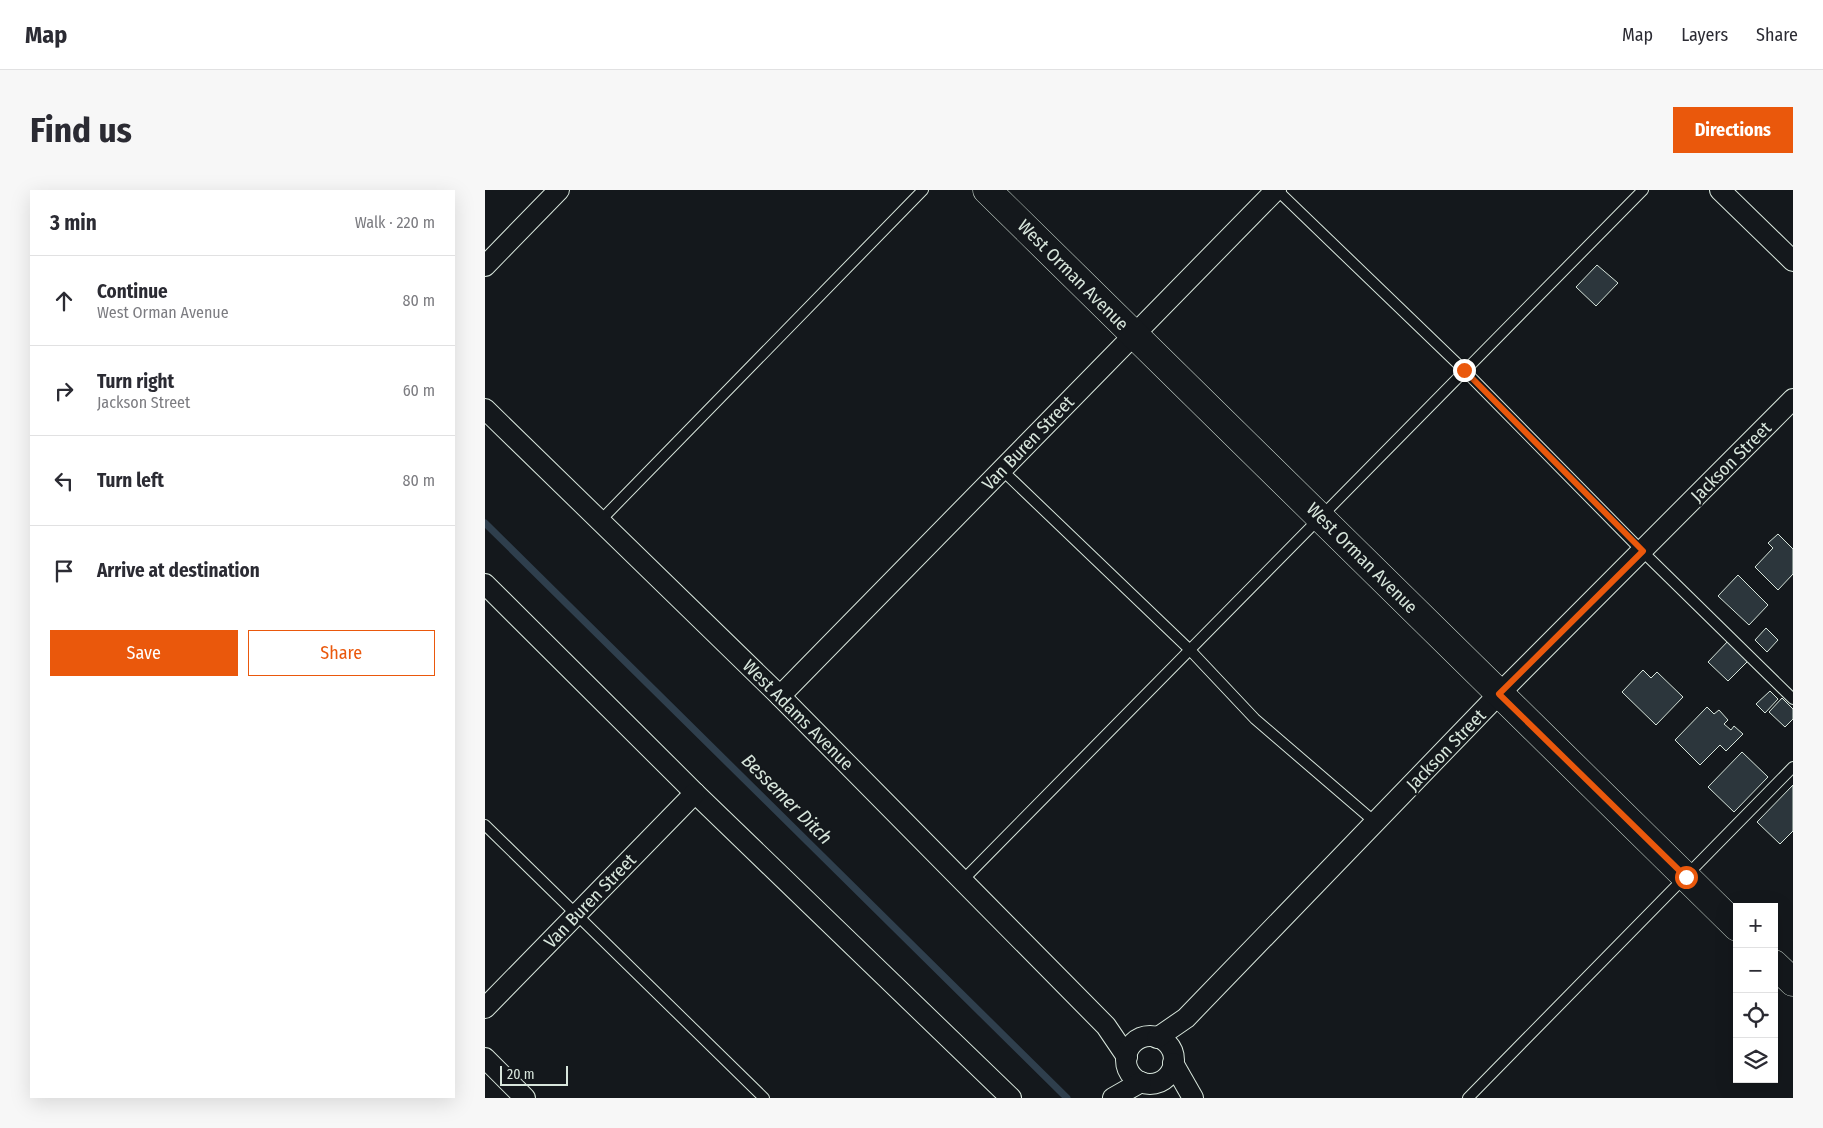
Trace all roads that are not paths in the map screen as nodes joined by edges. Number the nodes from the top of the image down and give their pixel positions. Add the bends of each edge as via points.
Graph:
1 (559, 190) edge
2 (923, 190) edge
3 (987, 190) edge
4 (1277, 190) edge
5 (1643, 190) edge
6 (1719, 190) edge
7 (1793, 261) edge
8 (485, 266) edge
9 (1134, 335) junction
10 (1464, 370) junction
11 (1793, 399) edge
12 (485, 409) edge
13 (1002, 470) junction
14 (1319, 517) junction
15 (600, 521) junction
16 (1643, 551) junction
17 (485, 584) edge
18 (1189, 649) junction
19 (1499, 694) junction
20 (780, 696) junction
21 (1793, 699) edge
22 (1793, 767) edge
23 (695, 793) junction
24 (1376, 823) junction
25 (485, 825) edge
26 (1686, 877) junction
27 (962, 881) junction
28 (576, 914) junction
29 (1733, 923) edge
30 (1778, 968) edge
31 (1793, 982) edge
32 (485, 1008) edge
33 (1107, 1026) junction
34 (1160, 1048) junction
35 (485, 1058) edge
36 (1139, 1073) junction
37 (1114, 1097) edge
38 (525, 1098) edge
39 (764, 1098) edge
40 (1011, 1098) edge
41 (1193, 1098) edge
42 (1468, 1098) edge

1 - 8 street
2 - 15 lane
3 - 9 street, West Orman Avenue
4 - 9 street, Van Buren Street
4 - 10 lane
5 - 10 lane
6 - 7 street
9 - 13 street, Van Buren Street
9 - 14 street, West Orman Avenue
10 - 14 lane
10 - 16 lane
11 - 16 street, Jackson Street
12 - 15 street, West Adams Avenue
13 - 18 lane
13 - 20 street, Van Buren Street
14 - 18 lane
14 - 19 street, West Orman Avenue
15 - 20 street, West Adams Avenue
16 - 19 street, Jackson Street
16 - 21 lane
17 - 23 street
18 - 24 lane via 1255,719
18 - 27 lane
19 - 24 street, Jackson Street
19 - 26 street, West Orman Avenue
20 - 27 street, West Adams Avenue
22 - 26 lane
23 - 28 street, Van Buren Street
23 - 40 street
24 - 34 street, Jackson Street
25 - 28 lane
26 - 29 street, West Orman Avenue
26 - 42 lane
27 - 33 street, West Adams Avenue
28 - 32 street, Van Buren Street
28 - 39 lane
30 - 31 street
33 - 34 street, West Adams Avenue
33 - 36 street, West Adams Avenue
34 - 36 street via 1131,1045
34 - 36 street via 1173,1068 1168,1076
34 - 41 street
35 - 38 street
36 - 37 street
36 - 41 street

